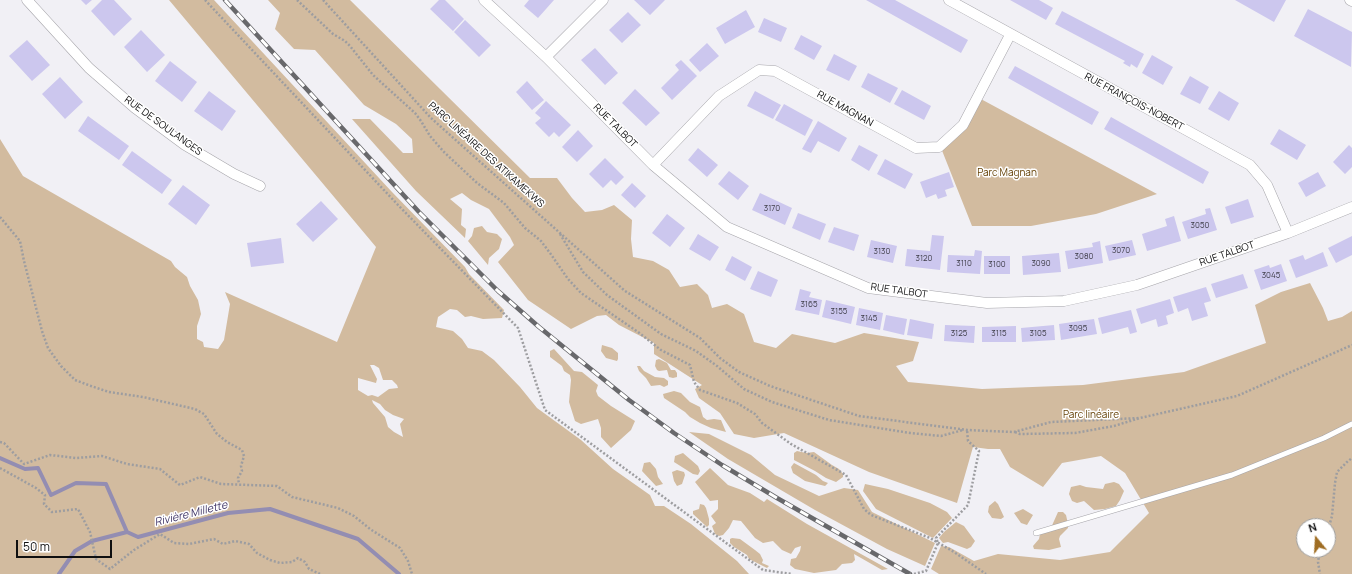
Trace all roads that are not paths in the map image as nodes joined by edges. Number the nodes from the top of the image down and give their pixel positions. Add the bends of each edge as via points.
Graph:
1 (27, 0) edge
2 (484, 0) edge
3 (603, 0) edge
4 (949, 0) edge
5 (1010, 35) junction
6 (546, 57) junction
7 (653, 165) junction
8 (260, 186) dead end
9 (1352, 207) edge
10 (1288, 233) junction
11 (1352, 424) edge
12 (1036, 533) dead end

1 - 8 street, RUE DE SOULANGES via 89,68 135,108 185,144 234,174
2 - 6 street, RUE TALBOT
3 - 6 street
4 - 5 street, RUE FRANÇOIS-NOBERT
5 - 7 street, RUE MAGNAN via 962,124 939,147 916,148 775,71 759,70 719,96
5 - 10 street, RUE FRANÇOIS-NOBERT via 1250,165 1267,185
6 - 7 street, RUE TALBOT
7 - 10 street, RUE TALBOT via 727,227 868,288 987,303 1064,301 1137,285
9 - 10 street, RUE TALBOT
11 - 12 lane via 1232,475

